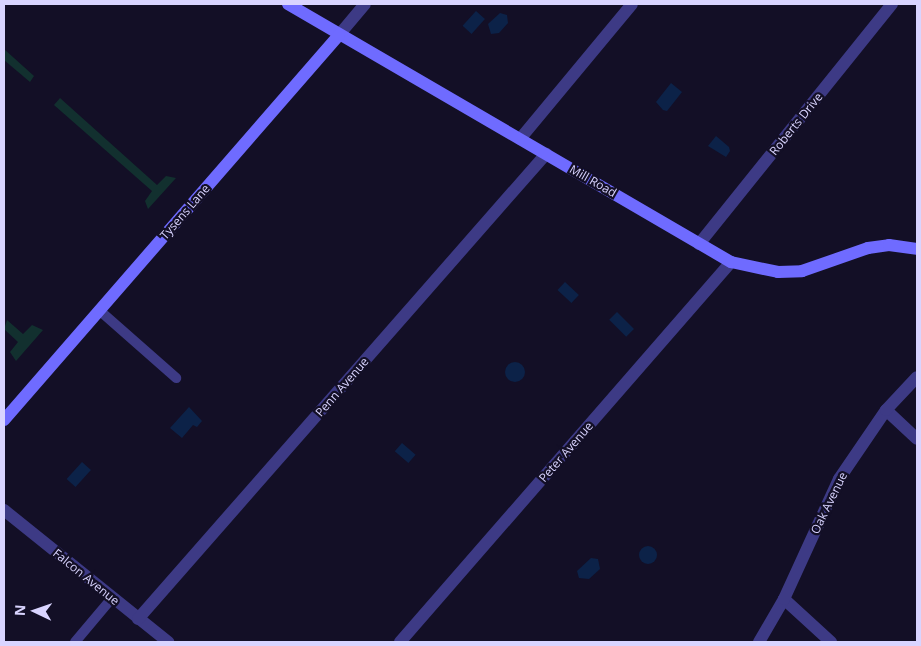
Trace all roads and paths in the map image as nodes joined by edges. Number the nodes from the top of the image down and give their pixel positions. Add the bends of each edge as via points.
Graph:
1 (288, 4) edge
2 (365, 4) edge
3 (632, 4) edge
4 (892, 4) edge
5 (339, 35) junction
6 (520, 139) junction
7 (546, 154) junction
8 (699, 244) junction
9 (917, 249) edge
10 (731, 262) junction
11 (99, 310) junction
12 (917, 377) edge
13 (176, 378) dead end
14 (886, 410) junction
15 (4, 420) edge
16 (917, 439) edge
17 (4, 510) edge
18 (112, 598) junction
19 (784, 599) junction
20 (138, 619) junction
21 (75, 642) edge
22 (168, 642) edge
23 (400, 642) edge
24 (759, 642) edge
25 (831, 642) edge

1 - 5 street, Mill Road
2 - 5 street, Tysens Lane
3 - 6 street
4 - 8 street, Roberts Drive
5 - 6 street, Mill Road
5 - 11 street, Tysens Lane
6 - 7 street, Mill Road
7 - 8 street, Mill Road
7 - 20 street, Penn Avenue
8 - 10 street, Mill Road
9 - 10 street, Mill Road via 889,245 868,248 802,271 778,272
10 - 23 street, Peter Avenue
11 - 13 lane
11 - 15 street, Tysens Lane
12 - 14 street, Oak Avenue
14 - 16 street
14 - 19 street, Oak Avenue via 839,479
17 - 18 street, Falcon Avenue
18 - 20 street, Falcon Avenue
18 - 21 lane
19 - 24 street, Oak Avenue
19 - 25 street
20 - 22 street, Falcon Avenue

